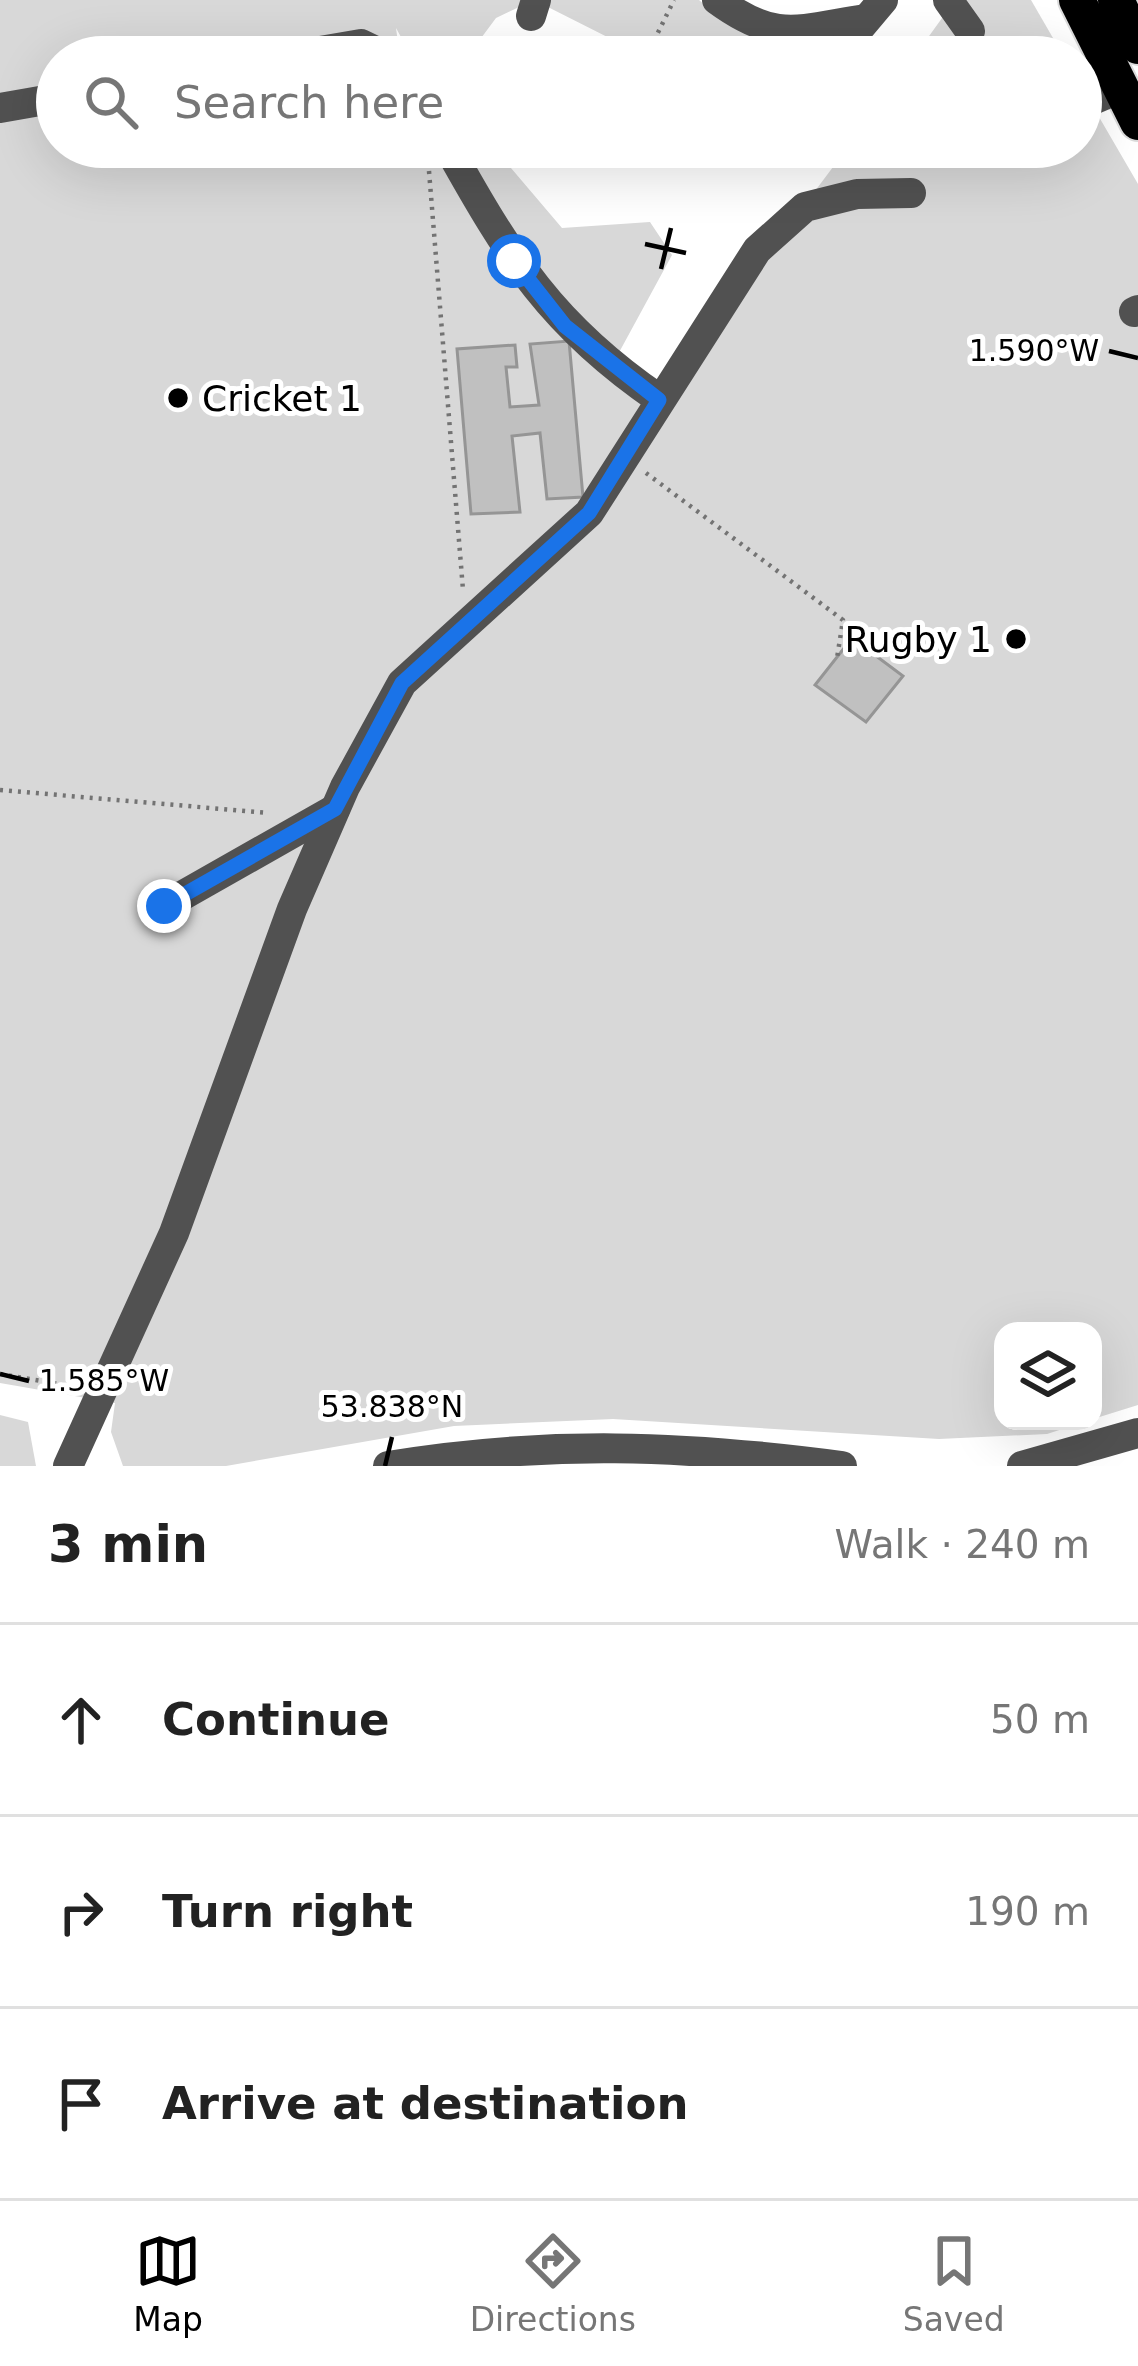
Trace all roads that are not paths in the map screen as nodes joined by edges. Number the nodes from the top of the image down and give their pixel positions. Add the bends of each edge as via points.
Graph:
1 (717, 0) edge
2 (948, 0) edge
3 (1077, 0) edge
4 (1116, 0) edge
5 (874, 9) edge
6 (970, 32) dead end
7 (852, 36) edge
8 (1095, 36) edge
9 (1138, 46) edge
10 (1102, 51) edge
11 (1120, 88) junction
12 (1102, 96) edge
13 (36, 102) edge
14 (0, 108) edge
15 (1138, 122) edge
16 (446, 168) edge
17 (911, 193) dead end
18 (659, 400) junction
19 (335, 809) junction
20 (164, 906) dead end
21 (1138, 1433) edge
22 (689, 1458) edge
23 (68, 1466) edge
24 (388, 1466) edge
25 (842, 1466) edge
26 (1022, 1466) edge

1 - 5 street via 754,27 789,31
2 - 6 street
3 - 8 highway
4 - 9 highway
5 - 7 street
10 - 11 highway
11 - 12 street
11 - 15 highway
13 - 14 street
16 - 18 street via 565,326
17 - 18 street via 806,206 758,250
18 - 19 street via 589,513 402,683
19 - 20 street
19 - 23 street via 174,1233
21 - 26 street
22 - 24 street via 567,1445
22 - 25 street

